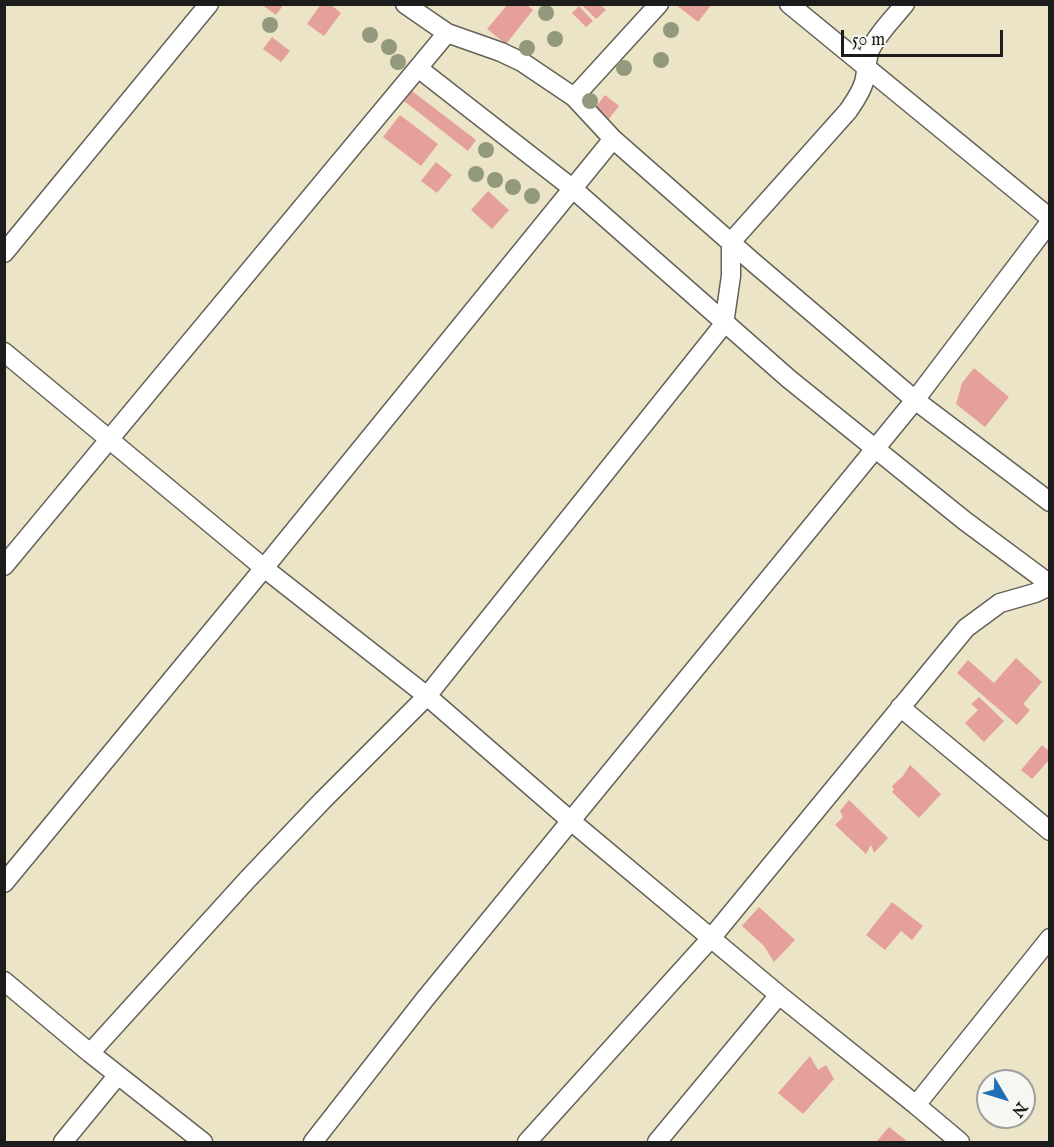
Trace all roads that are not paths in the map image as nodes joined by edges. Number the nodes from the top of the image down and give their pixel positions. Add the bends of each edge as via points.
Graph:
1 (210, 4) edge
2 (405, 4) edge
3 (659, 4) edge
4 (789, 4) edge
5 (905, 4) edge
6 (447, 33) junction
7 (418, 68) junction
8 (867, 69) junction
9 (573, 97) junction
10 (613, 139) junction
11 (573, 188) junction
12 (1050, 220) edge
13 (731, 242) junction
14 (4, 253) edge
15 (724, 324) junction
16 (4, 352) edge
17 (915, 400) junction
18 (109, 440) junction
19 (875, 448) junction
20 (1050, 502) edge
21 (4, 566) edge
22 (264, 568) junction
23 (1050, 585) edge
24 (427, 696) junction
25 (900, 707) junction
26 (571, 821) junction
27 (1050, 831) edge
28 (4, 883) edge
29 (712, 937) junction
30 (1050, 938) edge
31 (4, 981) edge
32 (779, 995) junction
33 (90, 1053) junction
34 (118, 1075) junction
35 (916, 1105) junction
36 (954, 1140) edge
37 (63, 1143) edge
38 (203, 1143) edge
39 (313, 1143) edge
40 (527, 1143) edge
41 (657, 1143) edge

1 - 14 street
2 - 6 street
3 - 9 street
4 - 8 street
5 - 8 street via 878,37
6 - 7 street
6 - 9 street via 522,62
7 - 11 street
7 - 18 street
8 - 12 street
8 - 13 street via 859,95 848,111
9 - 10 street
10 - 11 street
10 - 13 street
11 - 15 street
11 - 22 street
12 - 17 street
13 - 15 street
13 - 17 street
15 - 19 street
15 - 24 street
16 - 18 street
17 - 19 street
17 - 20 street
18 - 21 street
18 - 22 street
19 - 23 street
19 - 26 street
22 - 24 street
22 - 28 street
23 - 25 street via 1000,603 966,628
24 - 26 street
24 - 33 street via 307,816
25 - 27 street
25 - 29 street
26 - 29 street
26 - 39 street
29 - 32 street
29 - 40 street
30 - 35 street
31 - 33 street
32 - 35 street
32 - 41 street
33 - 34 street
34 - 37 street
34 - 38 street
35 - 36 street

